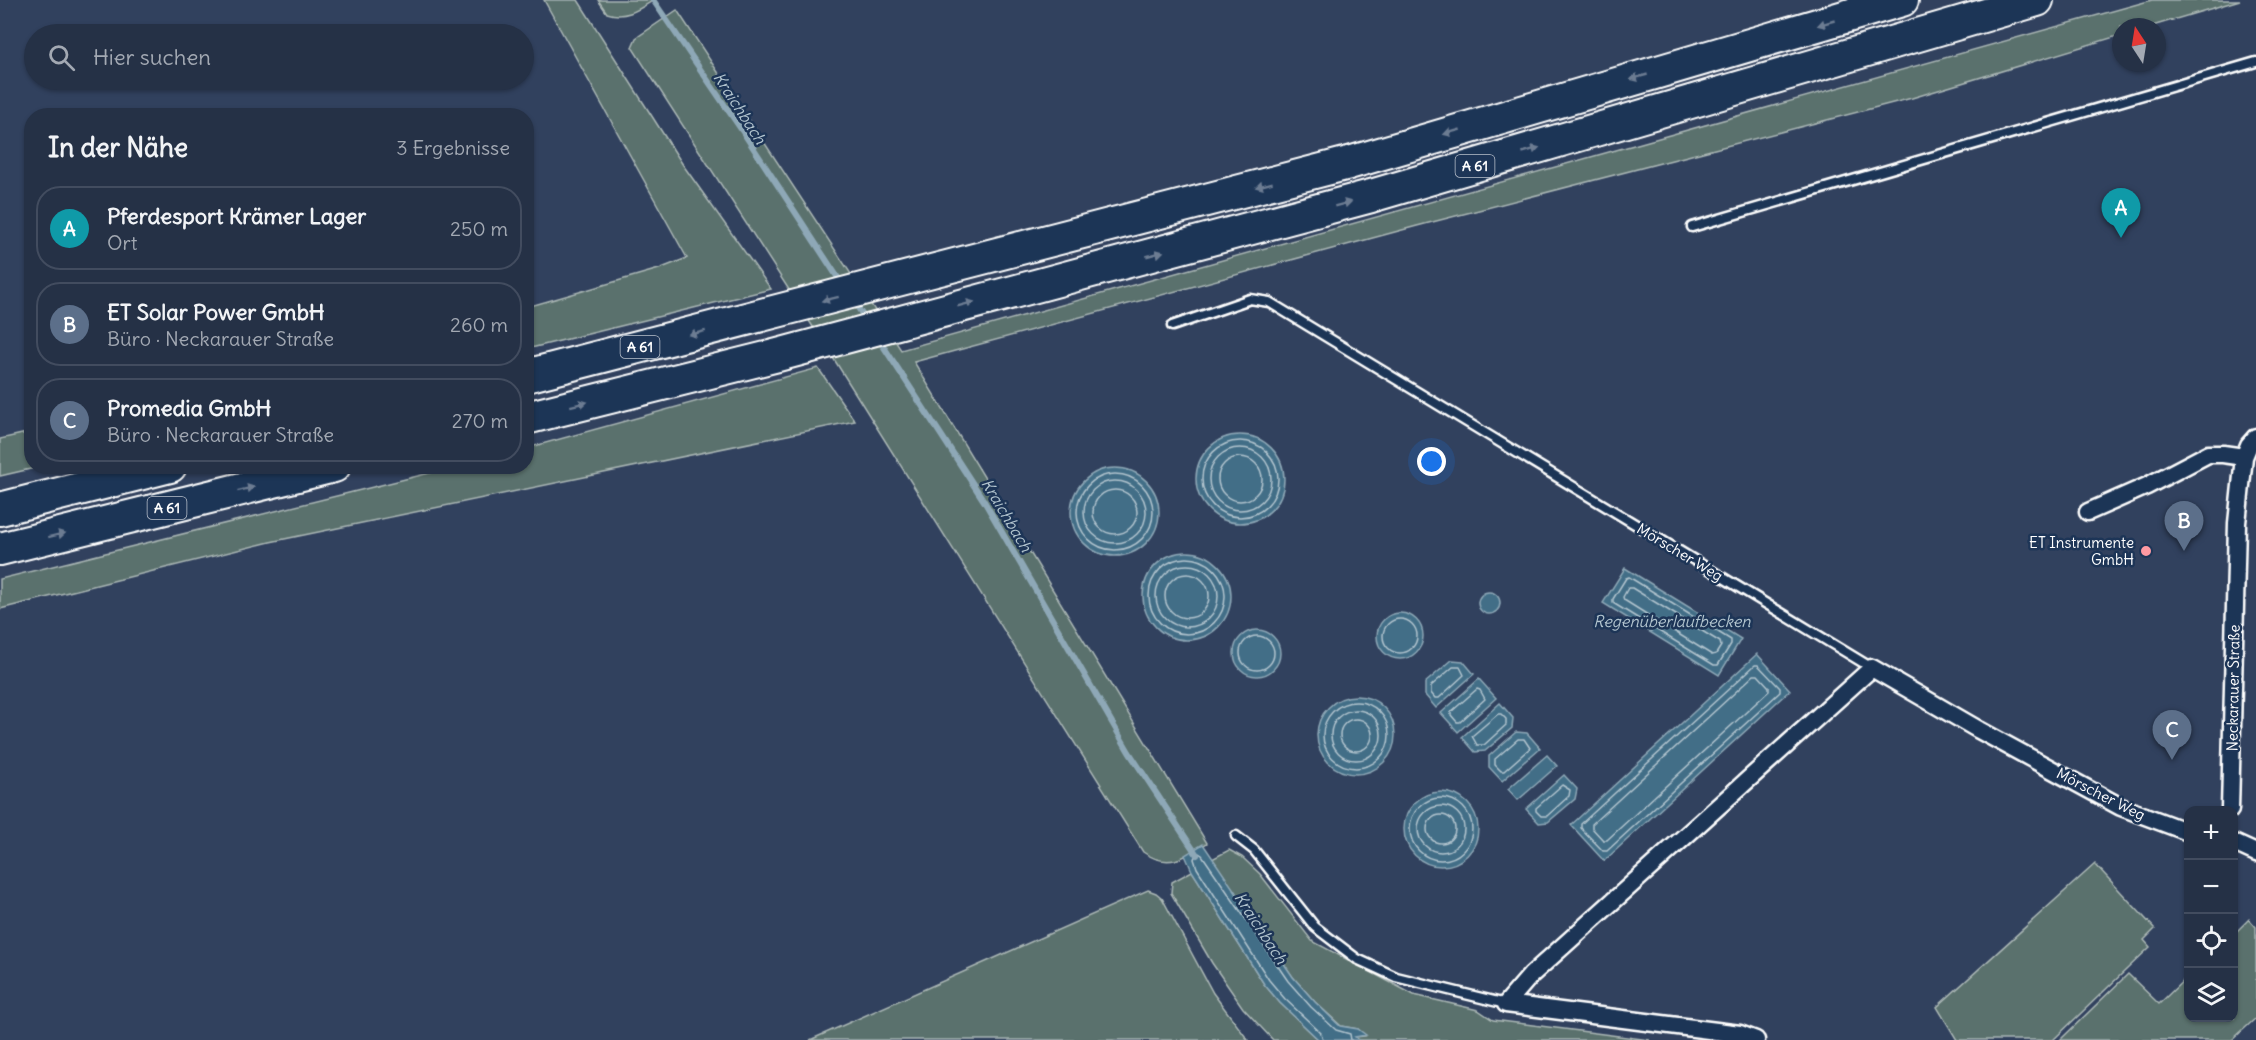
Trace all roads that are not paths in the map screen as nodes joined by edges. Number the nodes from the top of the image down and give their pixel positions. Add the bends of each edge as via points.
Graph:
1 (1902, 0) edge
2 (2037, 0) edge
3 (2256, 63) edge
4 (1692, 227) dead end
5 (1172, 326) dead end
6 (534, 374) edge
7 (534, 416) edge
8 (2256, 437) edge
9 (2244, 458) junction
10 (138, 474) edge
11 (302, 474) edge
12 (0, 509) edge
13 (2088, 512) dead end
14 (0, 549) edge
15 (1872, 668) junction
16 (2230, 806) edge
17 (2184, 831) edge
18 (1236, 836) dead end
19 (2238, 845) edge
20 (2256, 853) edge
21 (1506, 1004) junction
22 (1756, 1040) edge

1 -> 6 highway, A 61 via 1349,162
7 -> 2 highway, A 61 via 778,355 1371,196
3 - 4 lane
5 - 15 lane, Mörscher Weg via 1250,299 1269,302
8 - 9 street
9 - 13 street via 2208,454
9 - 16 street, Neckarauer Straße via 2237,524
10 - 12 highway
14 -> 11 highway, A 61
15 - 17 street, Mörscher Weg via 2121,807
15 - 21 street via 1531,975
18 - 21 lane via 1254,850 1316,927 1357,959 1396,977
19 - 20 street
21 - 22 street via 1740,1034

